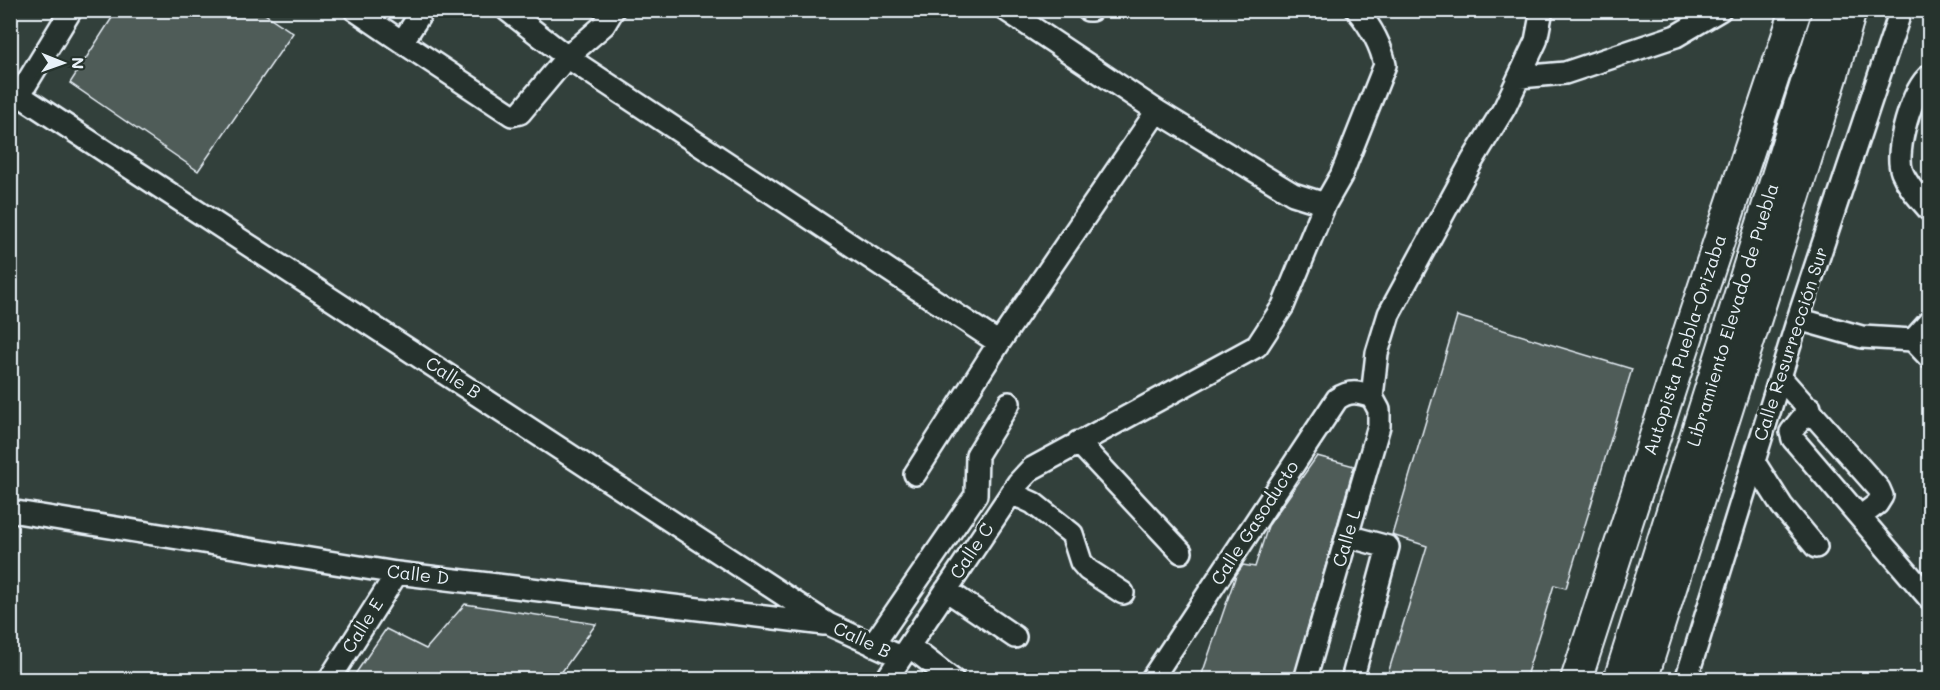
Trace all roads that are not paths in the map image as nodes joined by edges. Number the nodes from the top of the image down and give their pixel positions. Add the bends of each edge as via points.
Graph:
1 (71, 10) edge
2 (355, 10) edge
3 (423, 10) edge
4 (507, 10) edge
5 (613, 10) edge
6 (1006, 10) edge
7 (1357, 10) edge
8 (1542, 10) edge
9 (1720, 10) edge
10 (1778, 10) edge
11 (1796, 10) edge
12 (1807, 10) edge
13 (1829, 10) edge
14 (1851, 10) edge
15 (1901, 10) edge
16 (402, 42) junction
17 (567, 57) junction
18 (1929, 75) edge
19 (1520, 77) junction
20 (15, 91) edge
21 (1157, 111) junction
22 (1325, 204) junction
23 (1929, 211) edge
24 (1694, 315) junction
25 (1798, 319) junction
26 (1929, 321) edge
27 (1913, 340) junction
28 (999, 343) junction
29 (1929, 358) edge
30 (1780, 376) junction
31 (1372, 397) junction
32 (1009, 403) dead end
33 (1810, 408) junction
34 (1078, 442) junction
35 (1754, 462) junction
36 (915, 474) dead end
37 (1011, 493) junction
38 (10, 512) edge
39 (1860, 518) junction
40 (1347, 536) junction
41 (1816, 547) dead end
42 (1181, 552) dead end
43 (397, 573) junction
44 (946, 590) junction
45 (1123, 593) dead end
46 (1929, 599) edge
47 (1629, 615) junction
48 (828, 624) junction
49 (1015, 637) dead end
50 (873, 645) junction
51 (905, 652) junction
52 (329, 680) edge
53 (886, 680) edge
54 (953, 680) edge
55 (1151, 680) edge
56 (1305, 680) edge
57 (1352, 680) edge
58 (1576, 680) edge
59 (1598, 680) edge
60 (1619, 680) edge
61 (1642, 680) edge
62 (1686, 680) edge

1 - 20 street
2 - 16 street
3 - 16 street
4 - 17 street
5 - 17 street via 604,25
6 - 21 street
7 - 22 street, Calle C via 1382,49 1385,65 1341,176
8 - 19 street via 1536,41
9 - 19 street via 1676,36 1565,73
10 - 24 highway via 1696,255
11 - 24 highway, Autopista Puebla-Orizaba
12 - 47 highway, Libramiento Elevado de Puebla via 1685,392
13 - 47 highway, Libramiento Elevado de Puebla
14 - 61 highway
15 - 25 street, Calle Resurrección Sur
16 - 17 street via 512,115 520,113
17 - 28 street
18 - 23 street via 1910,108 1899,158 1901,171
19 - 31 street via 1398,294 1377,353
20 - 48 street, Calle B
21 - 22 street via 1293,194
21 - 28 street
22 - 34 street, Calle C via 1283,306 1257,346
24 - 58 highway, Autopista Puebla-Orizaba
25 - 27 street via 1863,337
25 - 30 street, Calle Resurrección Sur
26 - 27 street
27 - 29 street
28 - 36 street
30 - 33 street
30 - 35 street, Calle Resurrección Sur
31 - 40 street, Calle L via 1379,410 1379,426
31 - 55 street, Calle Gasoducto via 1347,392 1337,399
32 - 50 street via 977,455 976,495
33 - 39 street via 1794,425 1793,439
33 - 39 street via 1879,489 1882,496 1878,504
34 - 37 street, Calle C via 1031,469
34 - 42 street
35 - 41 street via 1782,506
35 - 62 street, Calle Resurrección Sur
37 - 44 street, Calle C
37 - 45 street via 1033,503 1072,534 1081,562
38 - 43 street, Calle D
39 - 46 street
40 - 56 street, Calle L
40 - 57 street via 1388,547
43 - 48 street, Calle D
43 - 52 street, Calle E
44 - 49 street
44 - 51 street, Calle C
47 - 59 highway
47 - 60 highway
48 - 50 street, Calle B
50 - 51 street, Calle B
51 - 53 street, Calle C
51 - 54 street, Calle B

